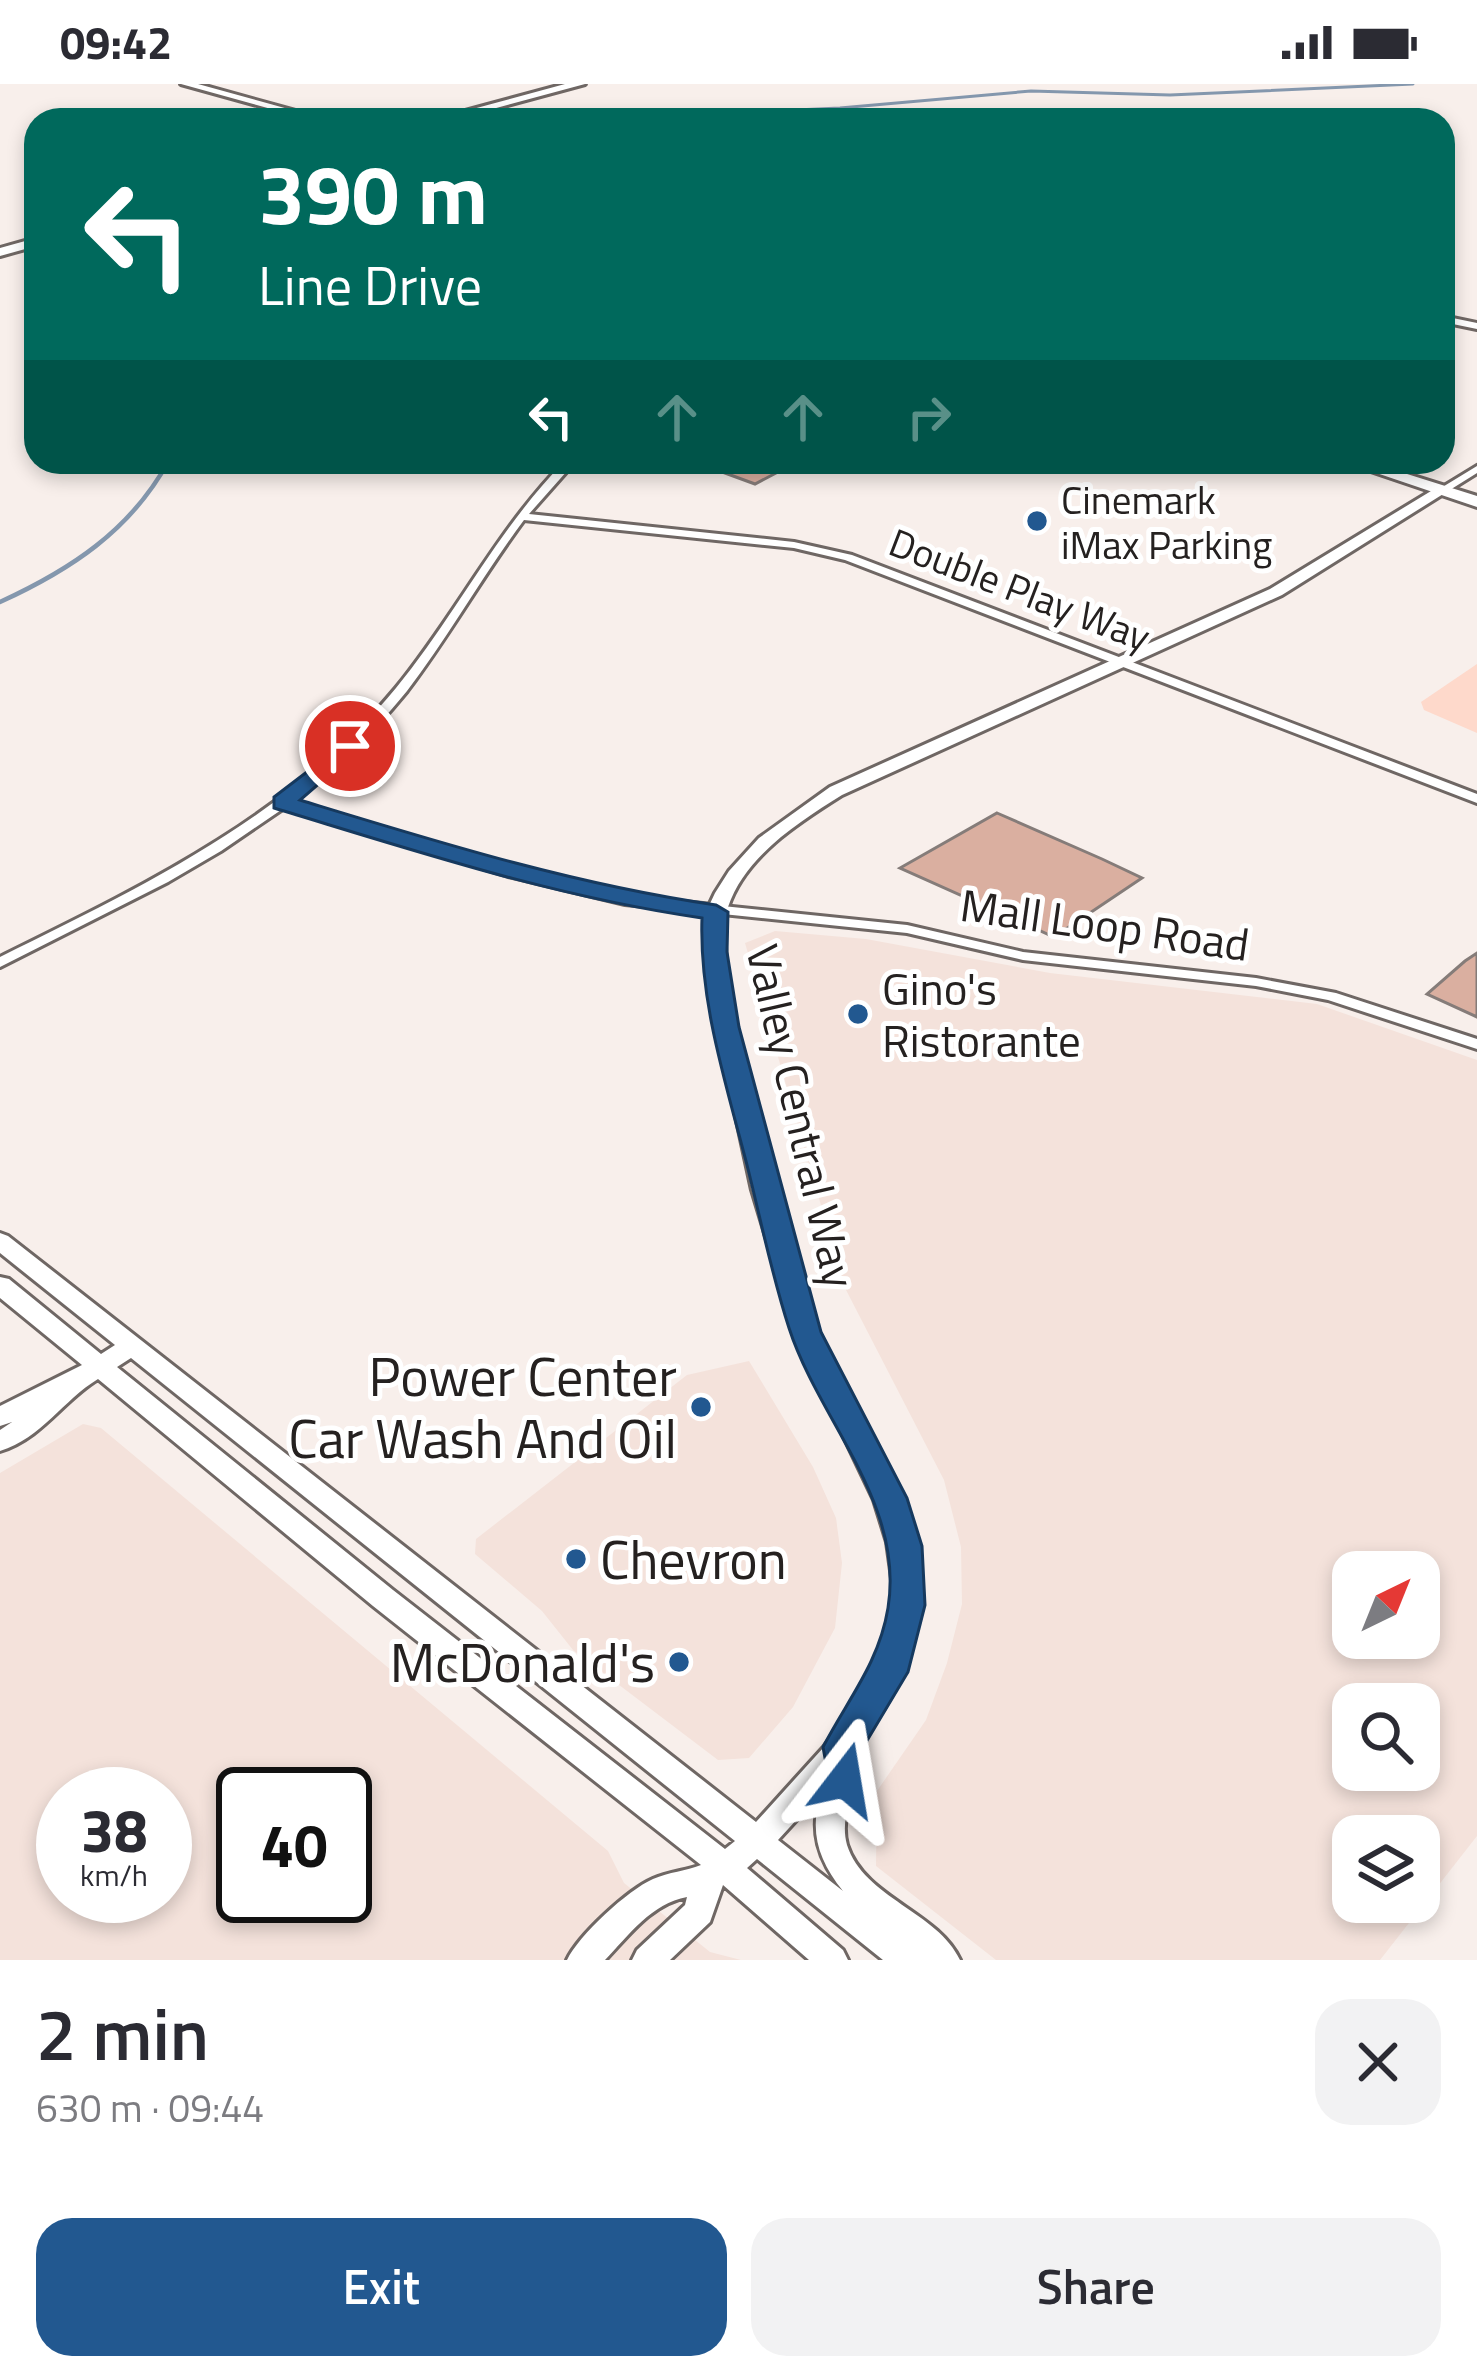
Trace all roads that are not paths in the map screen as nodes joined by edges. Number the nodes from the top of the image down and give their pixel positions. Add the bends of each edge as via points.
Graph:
1 (186, 84) edge
2 (579, 84) edge
3 (225, 96) junction
4 (528, 99) junction
5 (255, 108) edge
6 (274, 108) edge
7 (489, 108) edge
8 (504, 108) edge
9 (1477, 469) edge
10 (559, 474) edge
11 (1408, 474) edge
12 (1459, 485) edge
13 (1477, 502) edge
14 (521, 516) junction
15 (1125, 662) junction
16 (1477, 799) edge
17 (282, 802) junction
18 (716, 912) junction
19 (0, 963) edge
20 (1477, 1044) edge
21 (0, 1241) edge
22 (0, 1286) edge
23 (132, 1346) junction
24 (100, 1366) junction
25 (67, 1386) junction
26 (0, 1417) edge
27 (0, 1442) edge
28 (842, 1747) junction
29 (754, 1839) junction
30 (716, 1872) junction
31 (583, 1960) edge
32 (648, 1960) edge
33 (832, 1960) edge
34 (907, 1960) edge
35 (944, 1960) edge

1 - 3 street
2 - 4 main road
3 - 5 street
3 - 6 street
4 - 7 main road
4 - 8 main road
9 - 12 street
10 - 14 street
11 - 12 main road
12 - 13 main road
12 - 15 street, Valley Central Way via 1276,592
14 - 15 street, Double Play Way via 848,556
14 - 17 street via 400,691
15 - 16 street, Double Play Way
15 - 18 street, Valley Central Way via 836,791 775,832
17 - 18 street, Mall Loop Road via 513,873
17 - 19 street via 128,899
18 - 20 street, Mall Loop Road via 907,929 1023,956 1256,982 1353,1002
18 - 28 street, Valley Central Way via 726,1027 806,1332 890,1498 905,1546 907,1605 889,1672
21 - 23 street
22 - 24 street
23 - 24 street
23 - 29 street
24 - 25 street
24 - 30 street
25 - 26 street
25 - 27 street via 43,1415
28 - 29 street, Valley Central Way
28 - 35 street via 845,1780 828,1825 834,1853
29 - 30 street, Valley Central Way
29 - 34 street
30 - 31 street, Valley Central Way via 662,1889
30 - 32 street, Valley Central Way via 699,1912
30 - 33 street

